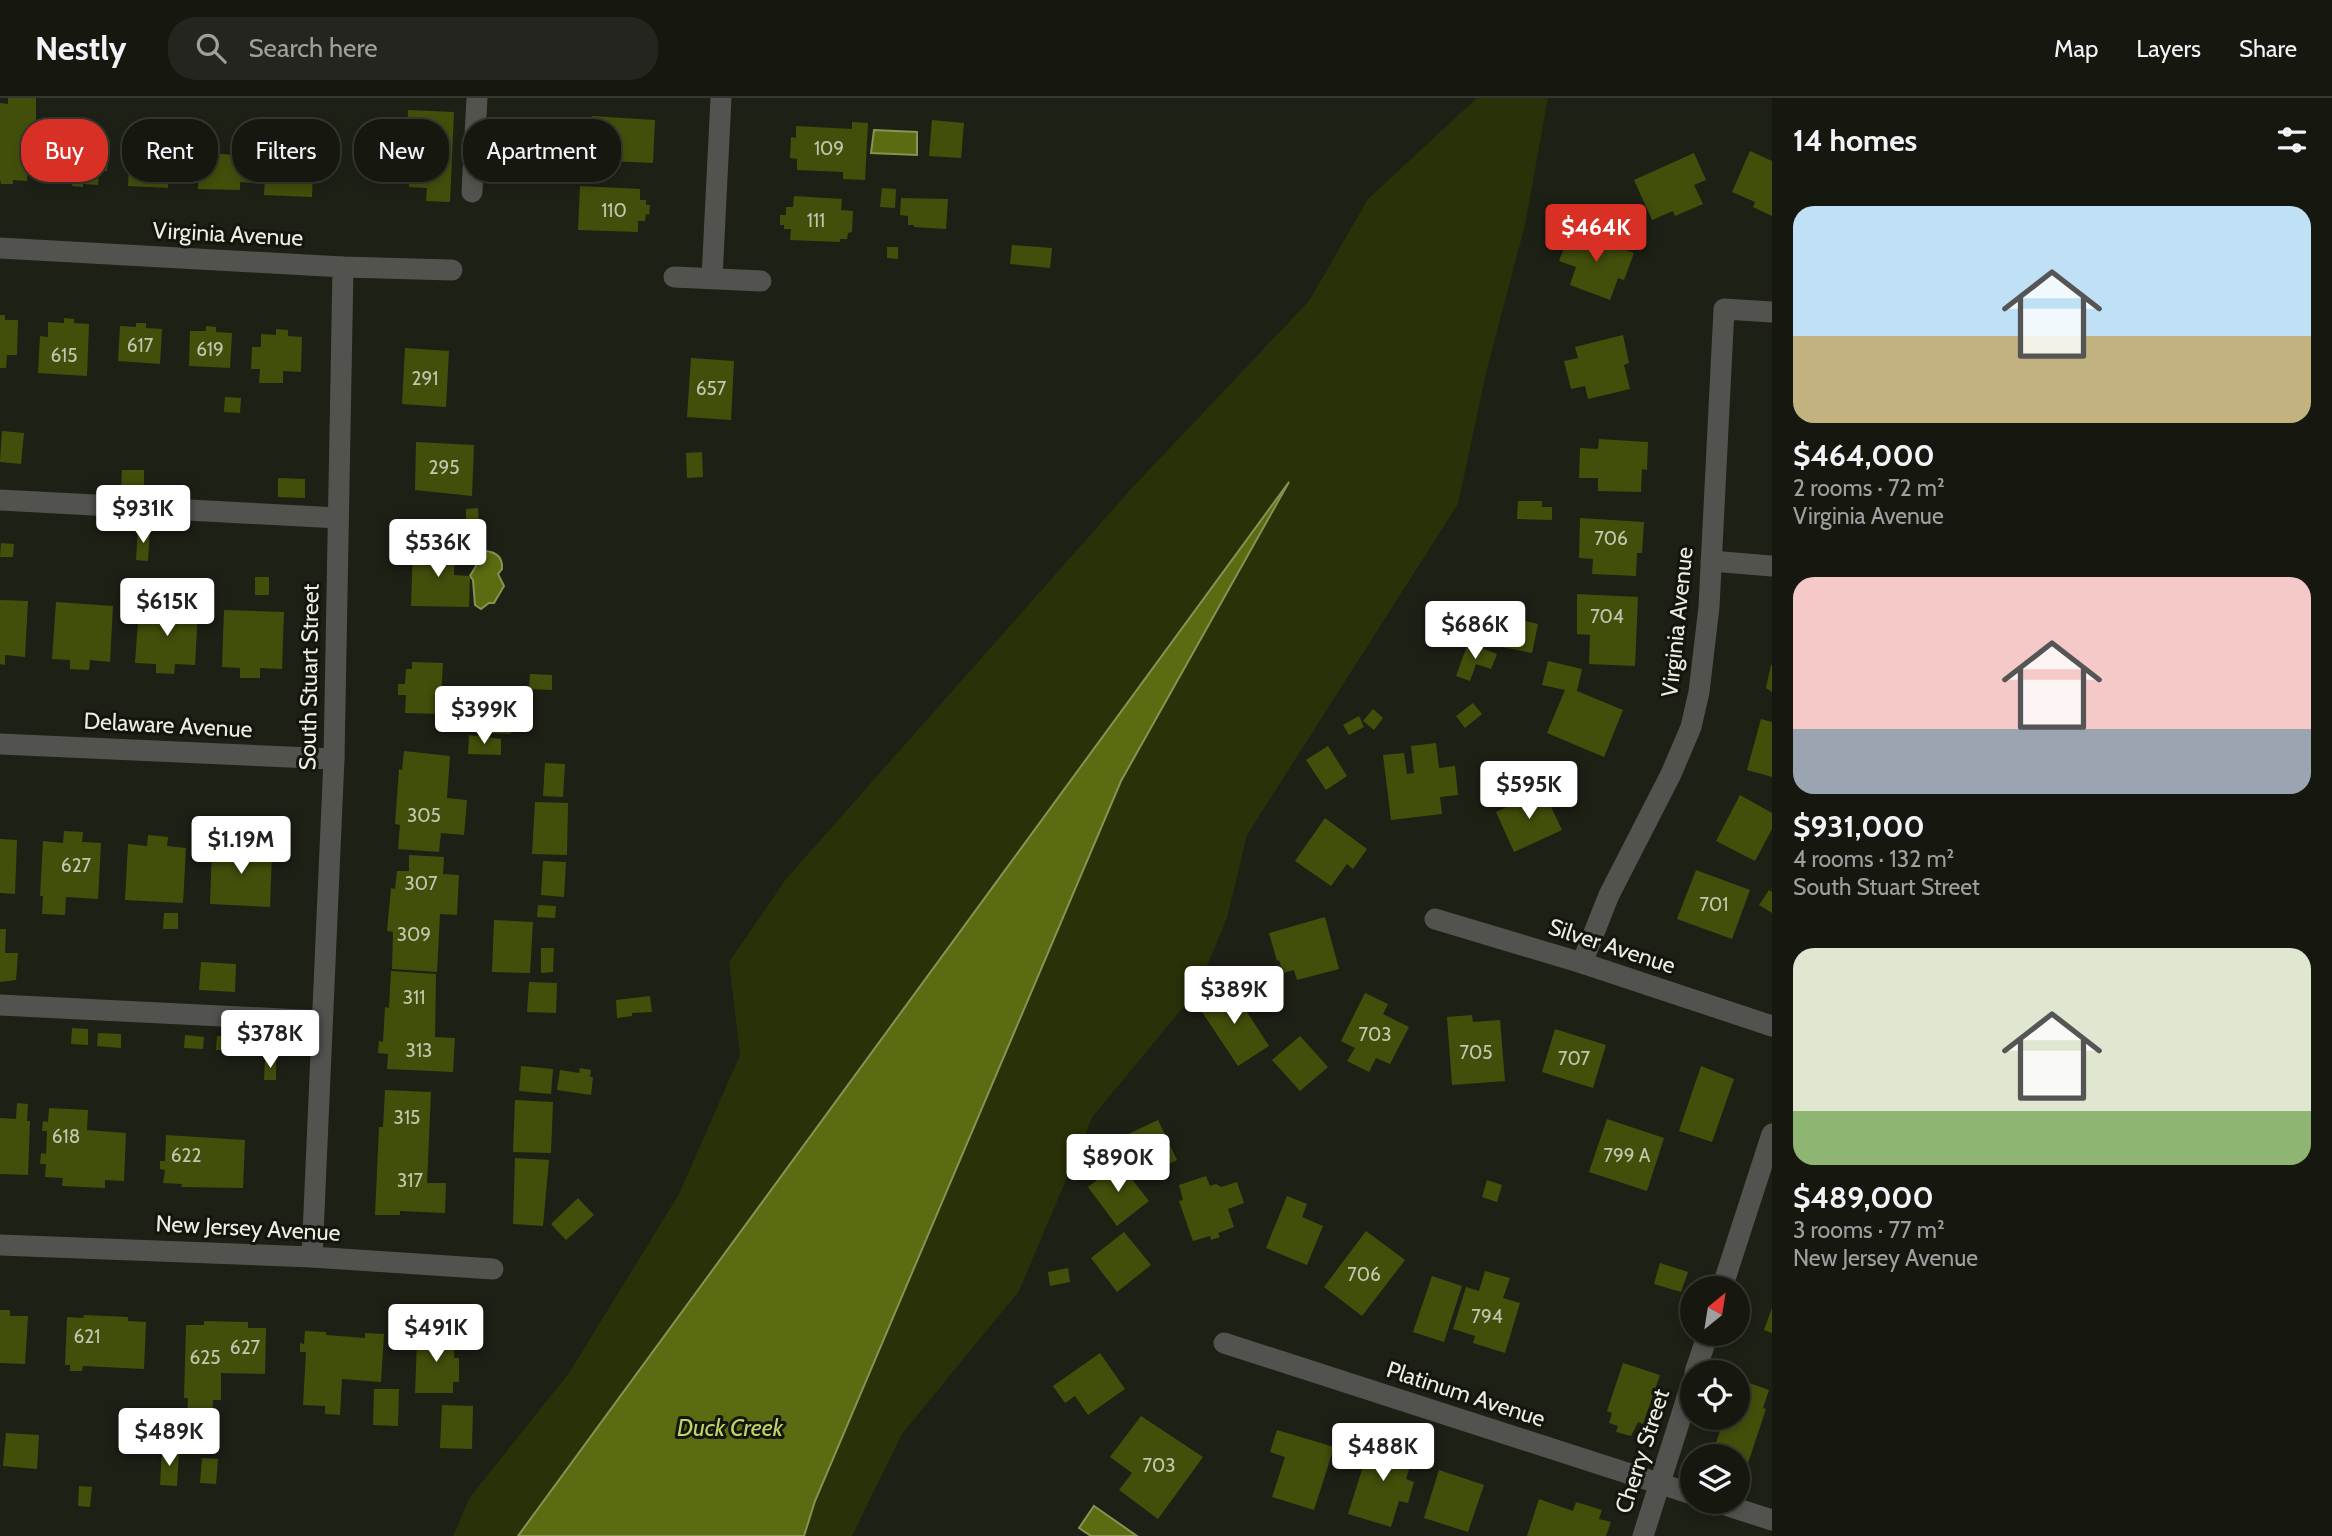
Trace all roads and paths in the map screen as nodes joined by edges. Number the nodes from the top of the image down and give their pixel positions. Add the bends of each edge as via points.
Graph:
1 (477, 98) edge
2 (721, 98) edge
3 (472, 192) dead end
4 (0, 248) edge
5 (344, 267) junction
6 (452, 270) dead end
7 (674, 277) dead end
8 (712, 278) junction
9 (761, 281) dead end
10 (1772, 312) edge
11 (0, 500) edge
12 (338, 518) junction
13 (1711, 561) junction
14 (1772, 566) edge
15 (0, 744) edge
16 (334, 759) junction
17 (1435, 919) dead end
18 (1583, 963) junction
19 (0, 1005) edge
20 (322, 1021) junction
21 (1772, 1026) edge
22 (1772, 1134) edge
23 (0, 1245) edge
24 (312, 1257) junction
25 (493, 1269) dead end
26 (1726, 1276) edge
27 (1224, 1343) dead end
28 (1680, 1420) edge
29 (1660, 1483) junction
30 (1680, 1490) edge
31 (1750, 1513) edge
32 (1772, 1520) edge
33 (1643, 1536) edge

1 - 3 street
2 - 8 street
4 - 5 street, Virginia Avenue
5 - 6 street, Virginia Avenue
5 - 12 street, South Stuart Street
7 - 8 street
8 - 9 street
10 - 13 street, Virginia Avenue via 1724,309
11 - 12 street
12 - 16 street, South Stuart Street
13 - 14 street
13 - 18 street, Virginia Avenue via 1704,658 1691,727 1609,895
15 - 16 street, Delaware Avenue
16 - 20 street, South Stuart Street
17 - 18 street, Silver Avenue
18 - 21 street, Silver Avenue
19 - 20 street
20 - 24 street, South Stuart Street
22 - 26 street
23 - 24 street, New Jersey Avenue
24 - 25 street, New Jersey Avenue
27 - 29 street, Platinum Avenue
28 - 29 street, Cherry Street
29 - 30 street, Platinum Avenue
29 - 33 street, Cherry Street
31 - 32 street

